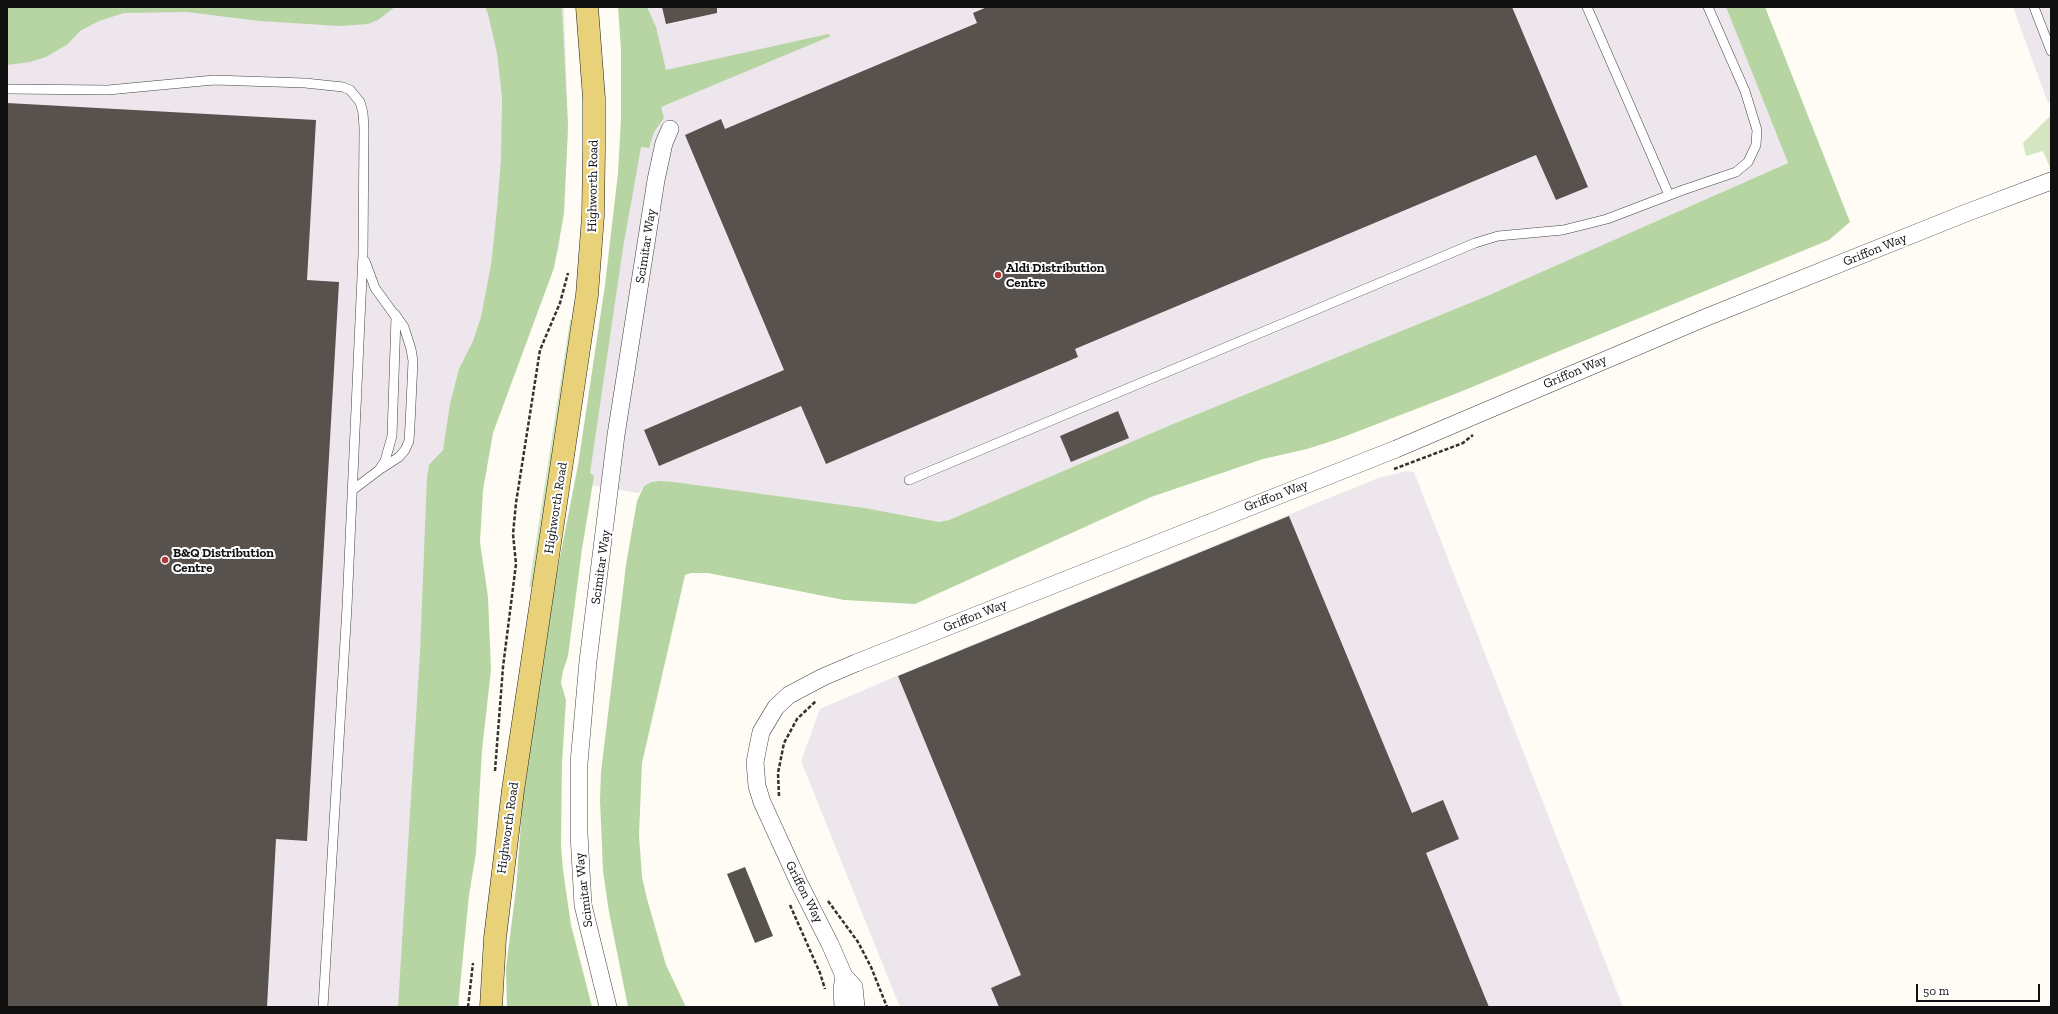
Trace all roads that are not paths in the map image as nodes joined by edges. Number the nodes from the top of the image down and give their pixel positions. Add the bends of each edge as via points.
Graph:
1 (587, 7) edge
2 (1587, 7) edge
3 (1708, 7) edge
4 (2034, 7) edge
5 (2051, 51) edge
6 (7, 89) edge
7 (670, 129) dead end
8 (2051, 181) edge
9 (1669, 195) junction
10 (363, 254) junction
11 (393, 311) junction
12 (379, 470) junction
13 (909, 480) dead end
14 (354, 489) junction
15 (844, 976) junction
16 (323, 1007) edge
17 (491, 1007) edge
18 (608, 1007) edge
19 (843, 1007) edge
20 (856, 1007) edge

1 - 17 main road, Highworth Road via 594,98 594,151 593,216 587,295 513,790 495,938
2 - 9 lane
3 - 9 lane via 1745,90 1756,130 1756,146 1748,162 1736,172
4 - 5 lane
6 - 10 lane via 108,90 214,80 305,83 350,90 360,102 363,113
7 - 18 street, Scimitar Way via 664,143 656,180 616,435 589,654 579,763 583,905
8 - 15 street, Griffon Way via 1702,320 1396,449 823,677 789,695 776,707 761,732 755,762 757,786 782,847
9 - 13 lane via 1607,219 1563,230 1515,233 1475,243
10 - 11 lane via 368,273
10 - 14 lane
11 - 12 lane via 396,317 396,330 392,436 385,461
11 - 12 lane via 404,327 411,349 409,441 399,457
12 - 14 lane
14 - 16 lane
15 - 19 street, Griffon Way
15 - 20 street, Griffon Way via 854,987

